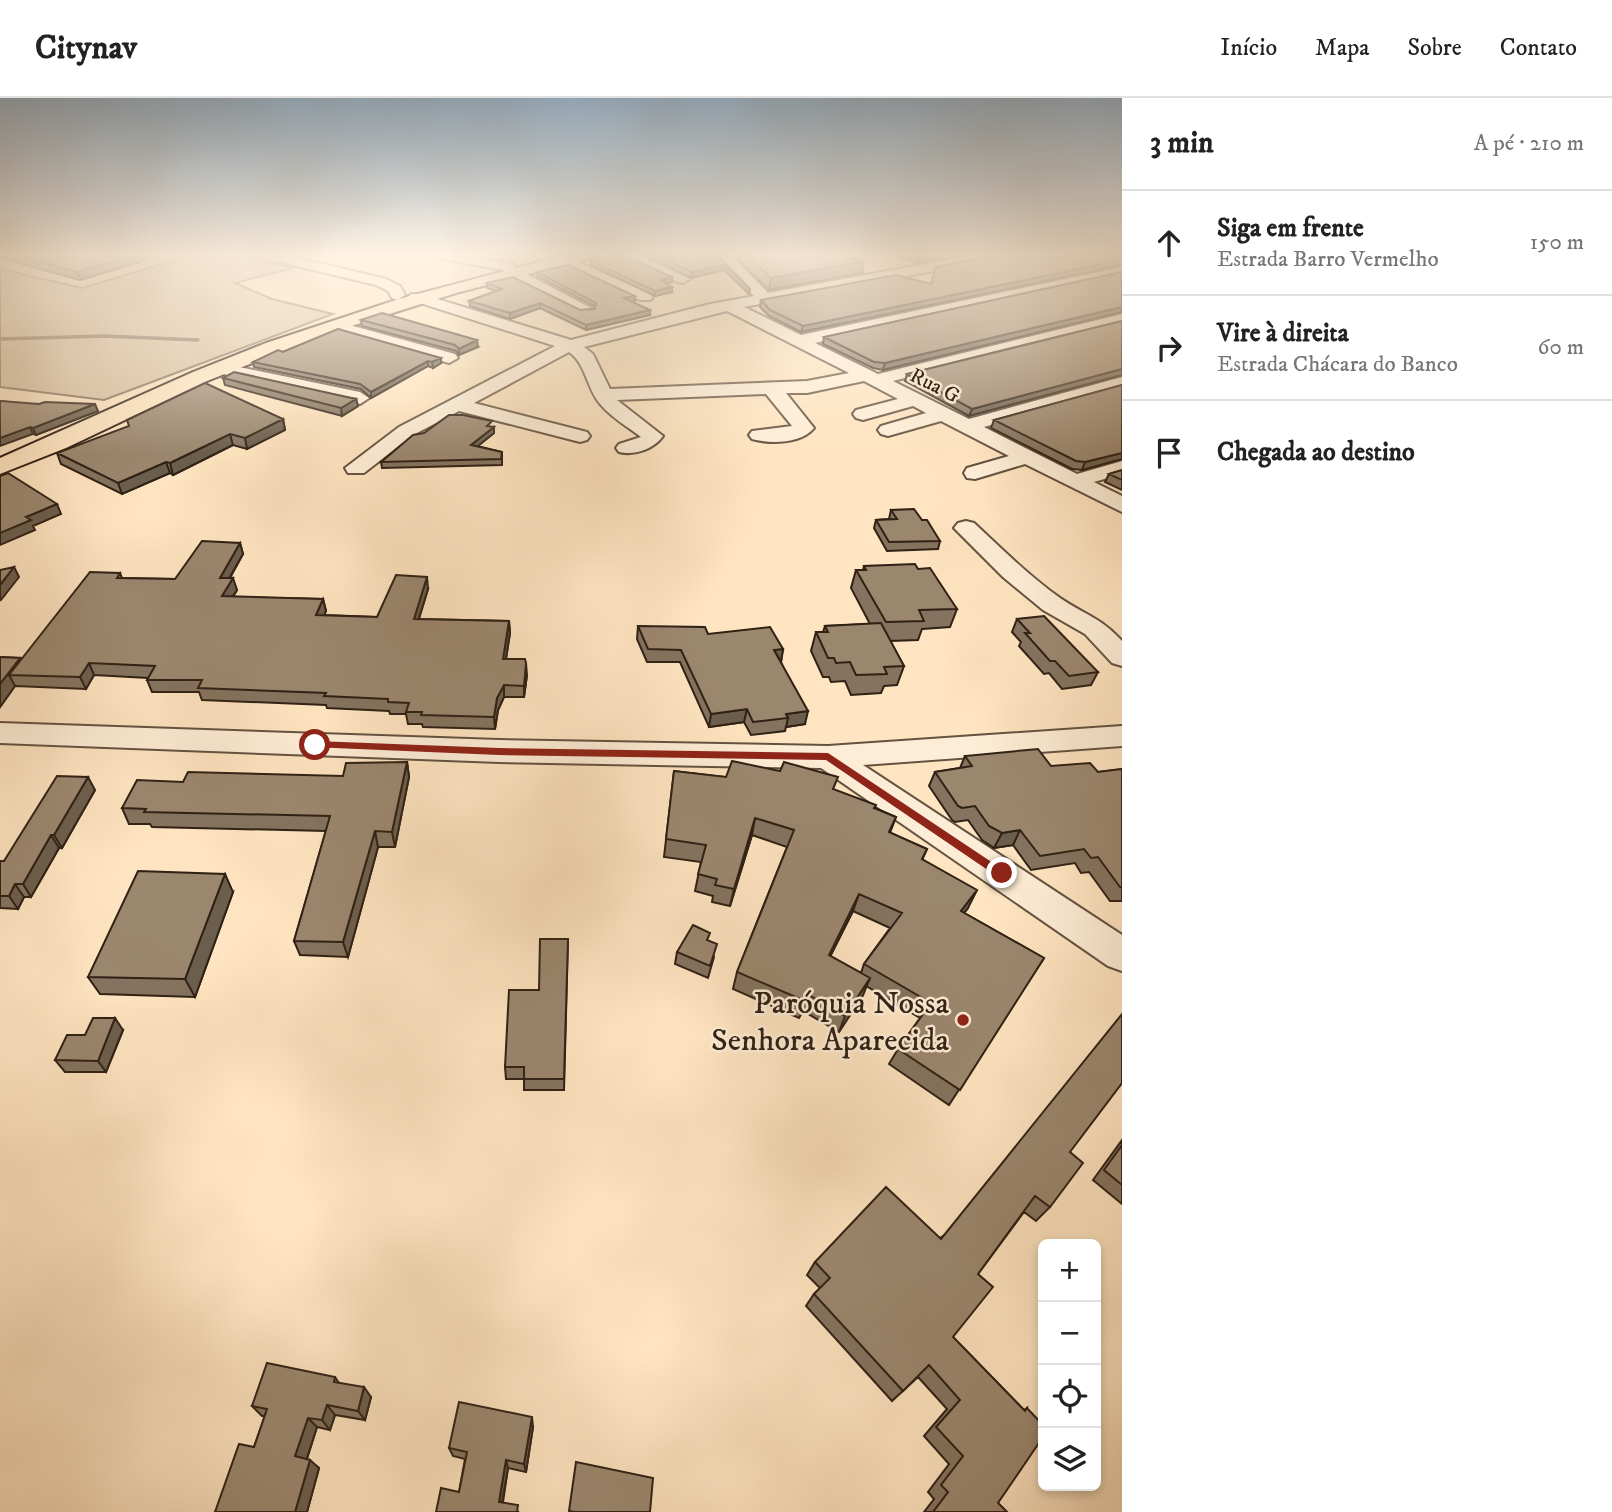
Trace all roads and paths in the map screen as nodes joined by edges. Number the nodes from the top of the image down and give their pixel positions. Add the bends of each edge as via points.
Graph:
1 (334, 321) edge
2 (347, 321) edge
3 (490, 321) edge
4 (547, 321) edge
5 (664, 321) edge
6 (752, 321) edge
7 (891, 321) edge
8 (1091, 321) edge
9 (335, 326) junction
10 (523, 331) junction
11 (799, 341) junction
12 (570, 345) junction
13 (449, 358) dead end
14 (220, 368) junction
15 (871, 378) junction
16 (1122, 383) edge
17 (772, 389) junction
18 (603, 395) junction
19 (360, 398) dead end
20 (915, 400) junction
21 (454, 404) junction
22 (863, 414) dead end
23 (943, 414) junction
24 (967, 426) junction
25 (888, 430) dead end
26 (759, 435) dead end
27 (580, 436) dead end
28 (626, 448) dead end
29 (1026, 457) junction
30 (0, 460) edge
31 (0, 467) edge
32 (1122, 467) edge
33 (356, 468) dead end
34 (975, 473) dead end
35 (1074, 481) junction
36 (1122, 505) edge
37 (966, 528) dead end
38 (1122, 625) edge
39 (1094, 628) junction
40 (1122, 657) edge
41 (0, 733) edge
42 (1122, 736) edge
43 (828, 757) junction
44 (1122, 955) edge

1 - 30 main road via 211,363
2 - 9 main road
3 - 10 street
4 - 10 street
5 - 12 street
6 - 11 street, Rua G
7 - 11 street
8 - 15 street
9 - 13 street
9 - 14 main road
10 - 12 street
11 - 15 street, Rua G
12 - 18 street via 584,354
12 - 21 street
14 - 19 street
14 - 31 main road
15 - 17 street
15 - 20 street, Rua G
16 - 24 street
17 - 18 street
17 - 26 street via 804,428 792,434
18 - 28 street via 653,436 649,442
20 - 22 street
20 - 23 street, Rua G
21 - 27 street
21 - 33 street via 406,431
23 - 24 street, Rua G
23 - 25 street
24 - 29 street, Rua G
29 - 34 street
29 - 35 street, Rua G
32 - 35 street
35 - 36 street, Rua G
37 - 39 street via 1052,604
38 - 39 street
39 - 40 street
41 - 43 street via 499,751
42 - 43 street
43 - 44 street

